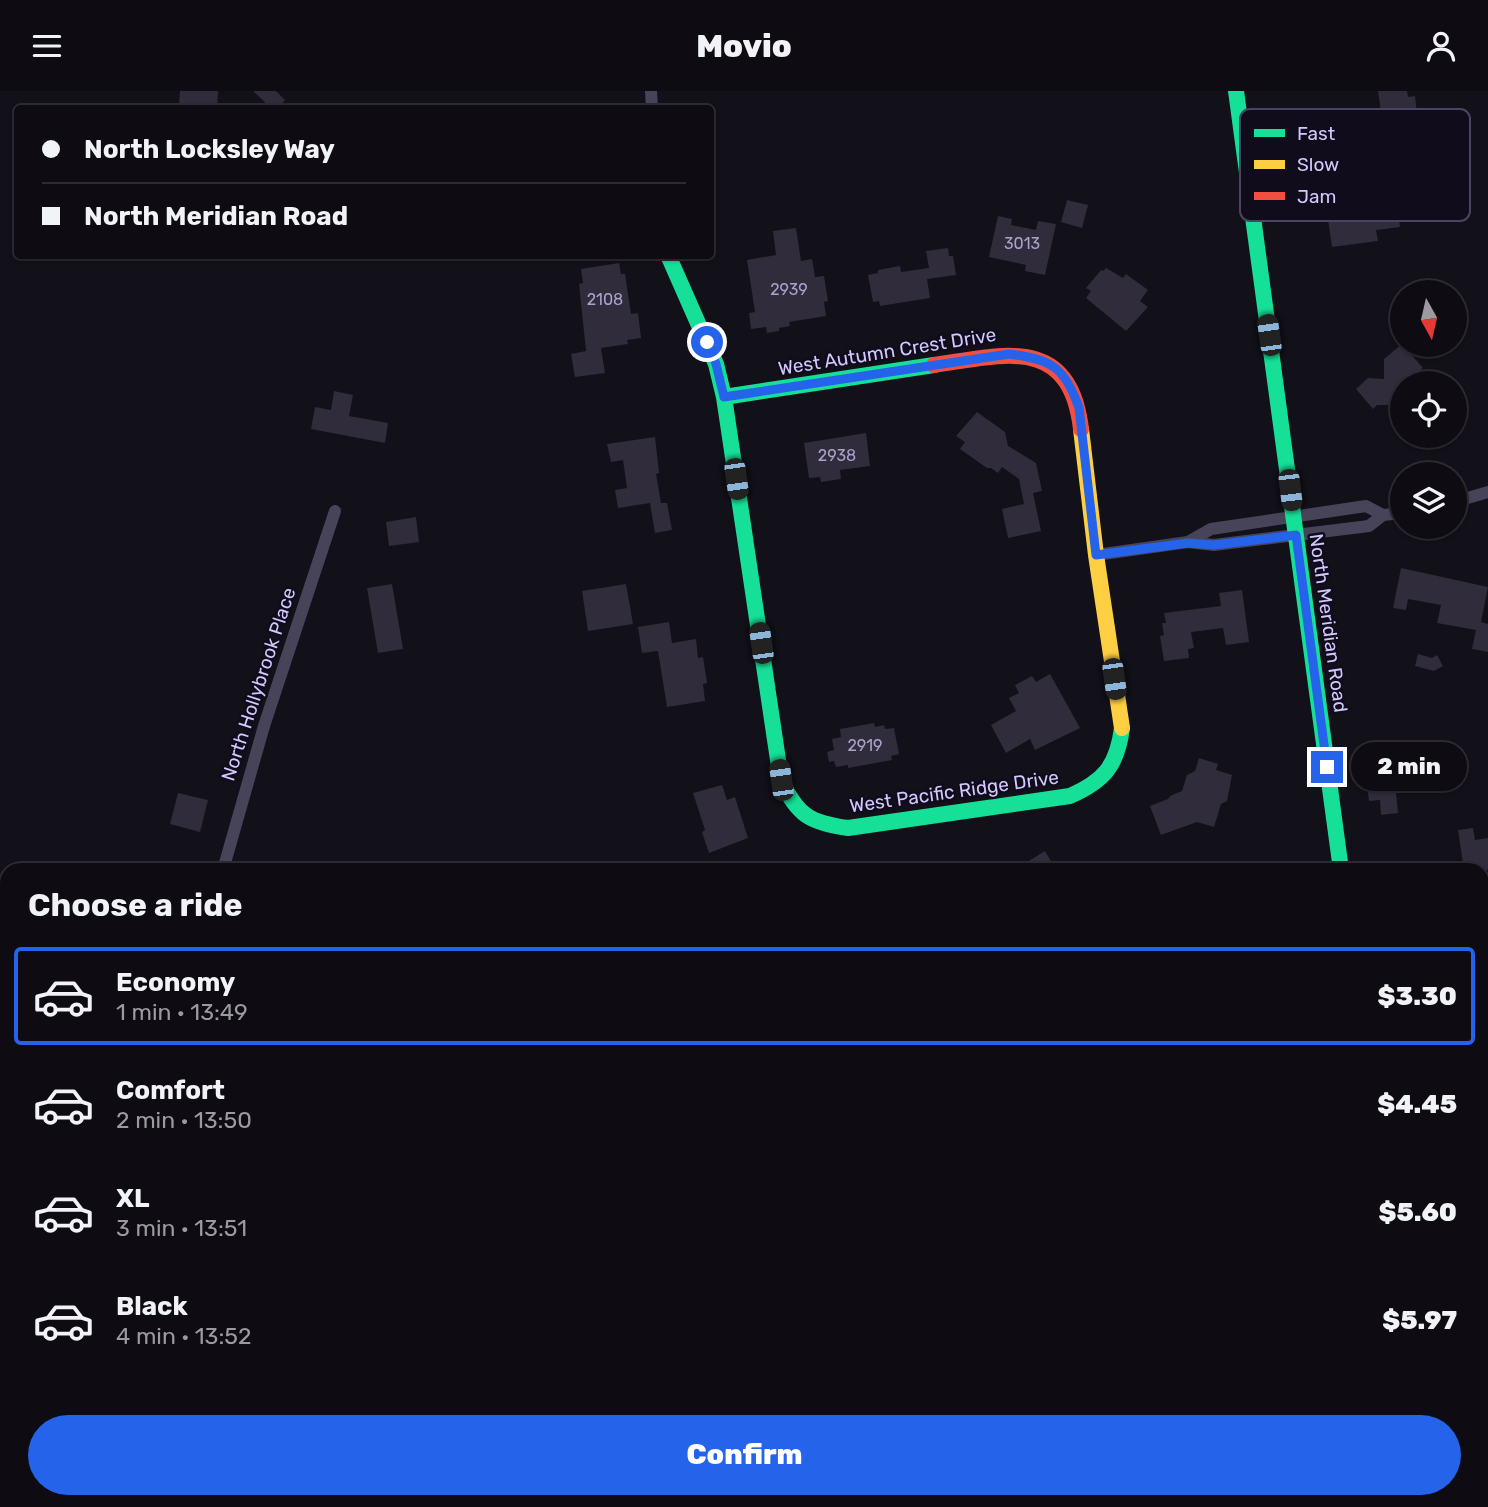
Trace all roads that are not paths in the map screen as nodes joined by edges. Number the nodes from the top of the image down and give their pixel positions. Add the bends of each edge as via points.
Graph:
1 (1236, 91) edge
2 (1240, 121) edge
3 (1254, 221) edge
4 (670, 259) edge
5 (724, 397) junction
6 (1488, 492) edge
7 (1467, 498) edge
8 (335, 511) dead end
9 (1390, 514) edge
10 (1383, 515) junction
11 (1293, 517) junction
12 (1296, 535) junction
13 (1188, 543) junction
14 (1096, 555) junction
15 (225, 863) edge
16 (1340, 863) edge

1 - 2 street, North Meridian Road
3 - 11 street, North Meridian Road
4 - 5 street via 716,364
5 - 14 street, West Autumn Crest Drive via 1009,354 1033,356 1055,366 1071,386 1079,408
5 - 14 street, West Pacific Ridge Drive via 781,780 801,815 821,825 855,828 1070,796 1091,788 1109,772 1122,729
6 - 7 street
8 - 15 street, North Hollybrook Place via 264,726
9 - 10 street
10 - 11 street via 1366,506
10 - 12 street via 1369,526
11 - 12 street, North Meridian Road
11 - 13 street via 1211,529
12 - 13 street via 1214,545
12 - 16 street, North Meridian Road
13 - 14 street

